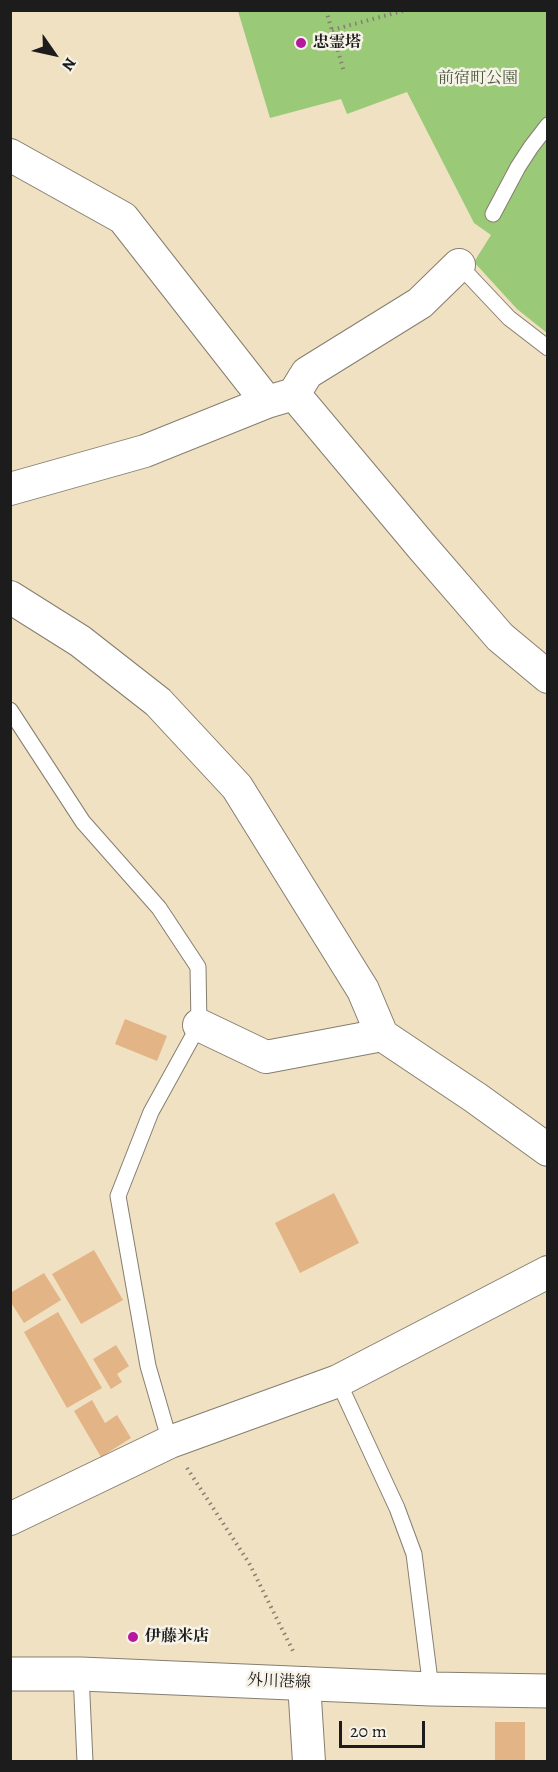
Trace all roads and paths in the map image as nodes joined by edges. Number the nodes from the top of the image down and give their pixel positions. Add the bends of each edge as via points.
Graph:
1 (326, 10) edge
2 (406, 10) edge
3 (332, 30) junction
4 (344, 72) dead end
5 (548, 125) edge
6 (10, 155) edge
7 (493, 214) dead end
8 (459, 265) joint
9 (548, 348) edge
10 (280, 398) junction
11 (10, 489) edge
12 (10, 597) edge
13 (548, 677) edge
14 (10, 710) edge
15 (199, 1025) junction
16 (382, 1035) junction
17 (548, 1150) edge
18 (548, 1272) edge
19 (338, 1381) junction
20 (170, 1442) junction
21 (10, 1519) edge
22 (10, 1674) edge
23 (81, 1674) junction
24 (304, 1683) junction
25 (431, 1689) junction
26 (548, 1691) edge
27 (85, 1761) edge
28 (309, 1761) edge

1 - 3 path
2 - 3 path
3 - 4 path
5 - 7 lane via 518,167
6 - 10 street via 123,218
8 - 9 lane via 508,318
8 - 10 street via 420,303 307,373
10 - 11 street via 145,451
10 - 13 street via 423,548 500,637
12 - 16 street via 80,641 158,702 237,787 363,990
14 - 15 lane via 83,822 159,908 198,967
15 - 16 street via 266,1057
15 - 20 lane via 151,1112 118,1196 148,1366
16 - 17 street
18 - 19 street
19 - 20 street
19 - 25 lane via 414,1554
20 - 21 street
20 - 24 path via 249,1563 299,1663
22 - 23 main road, 外川港線
23 - 24 main road, 外川港線
23 - 27 lane
24 - 25 main road, 外川港線
24 - 28 street
25 - 26 main road, 外川港線

